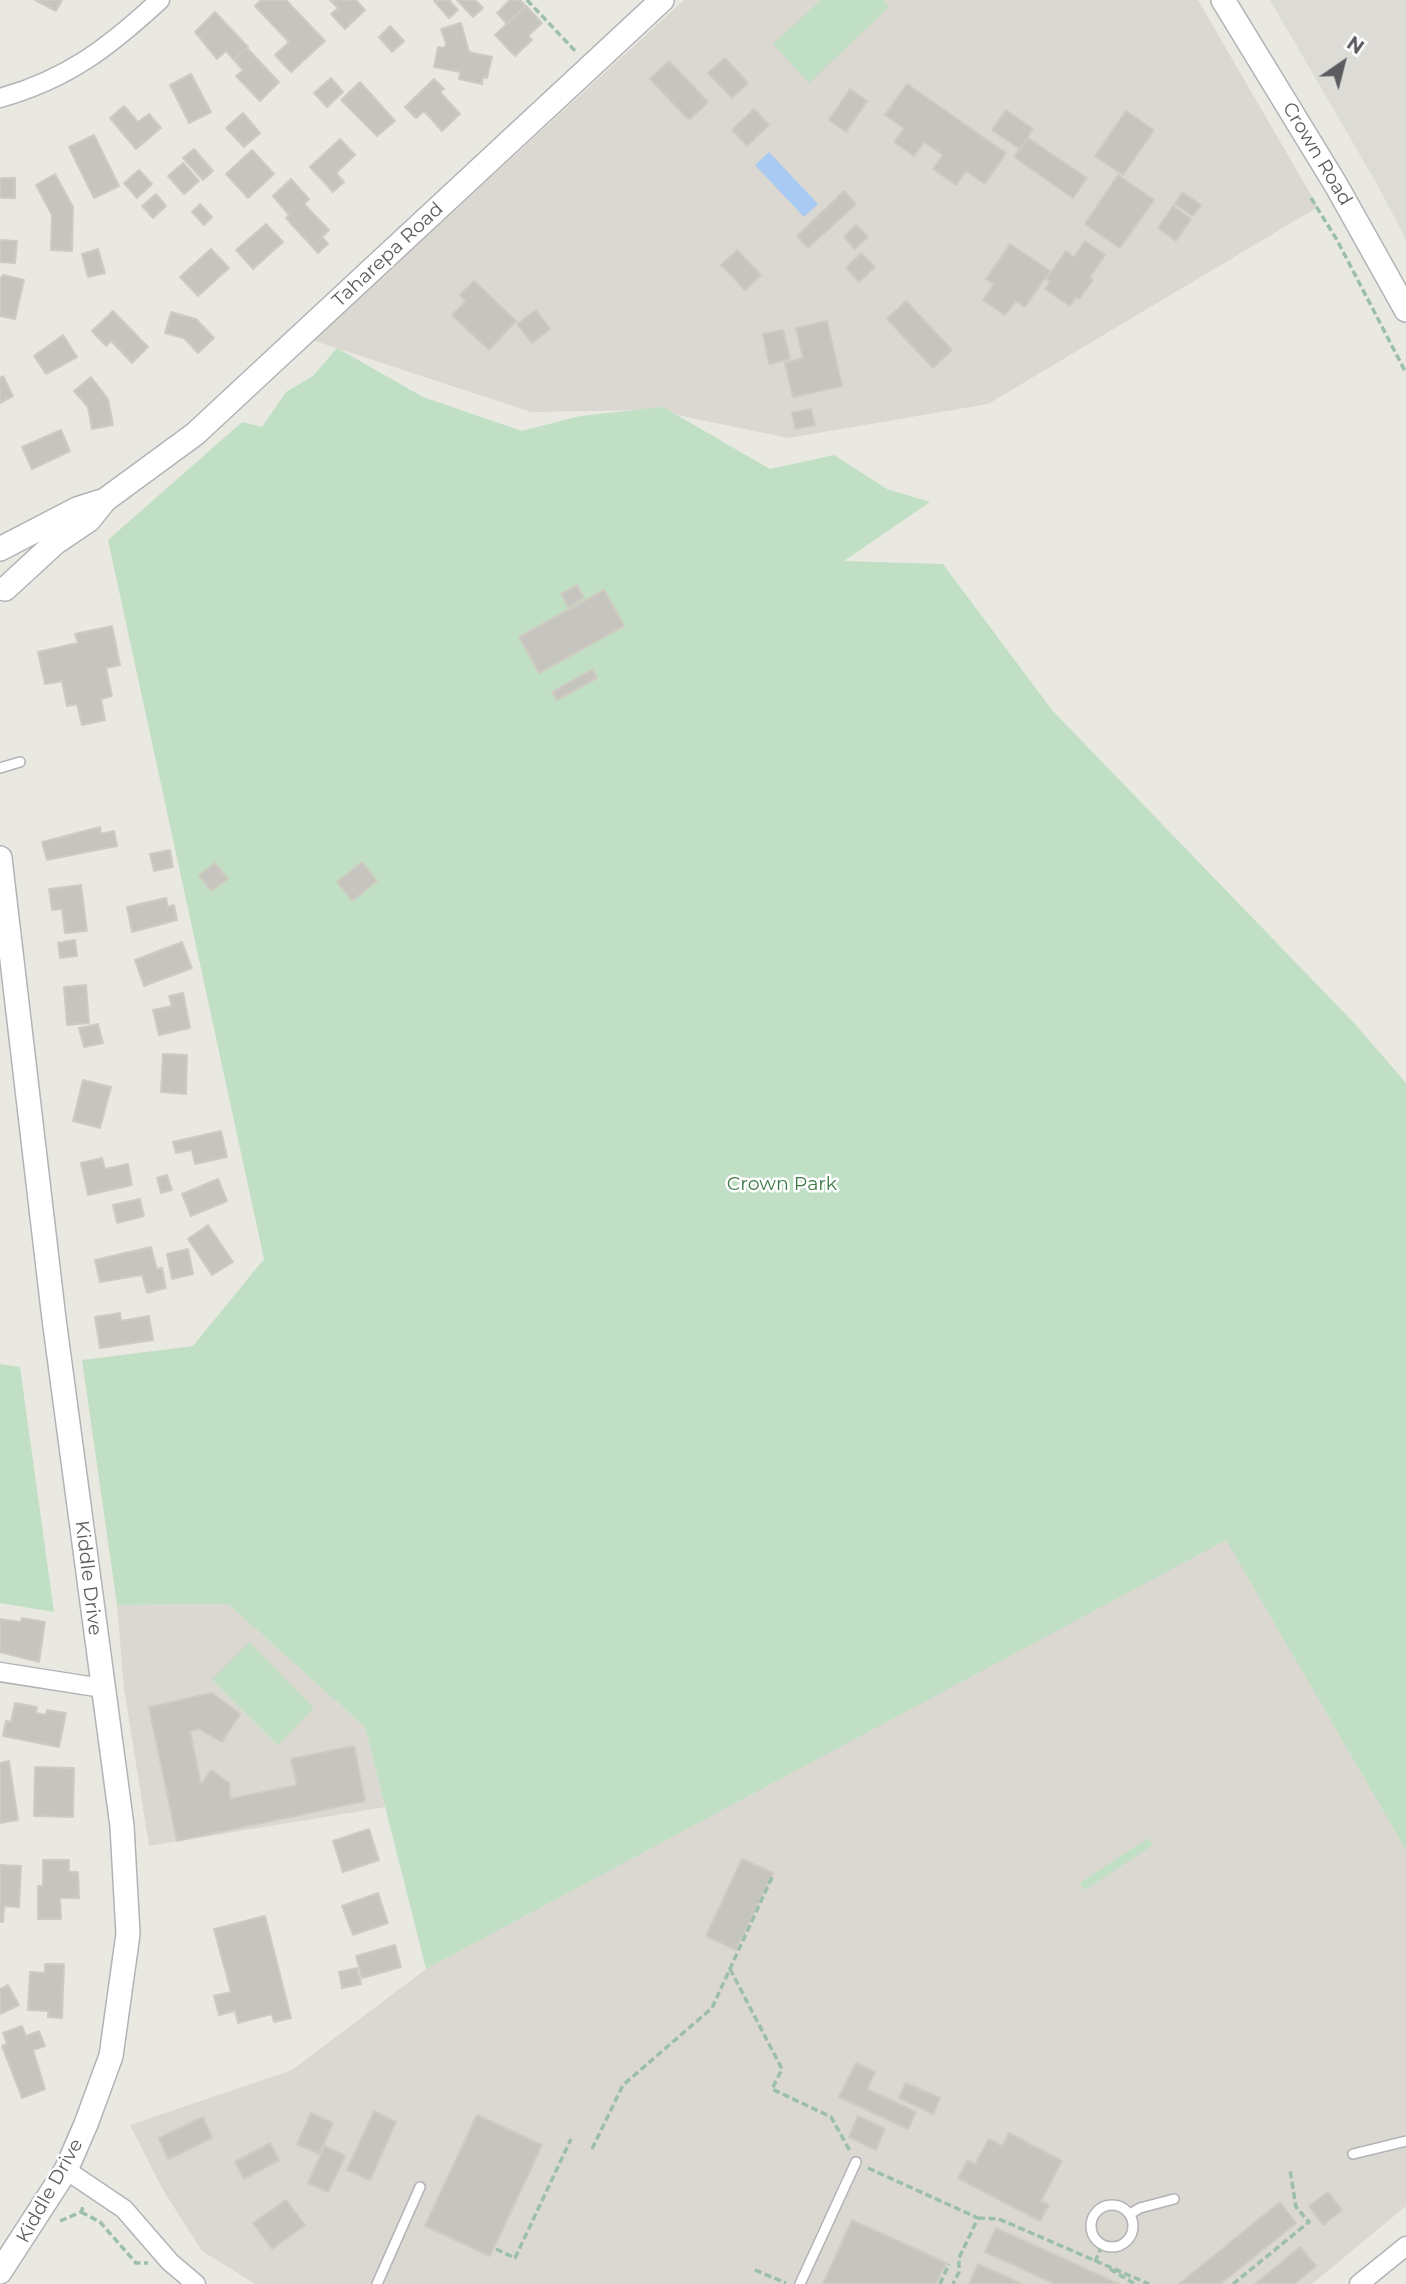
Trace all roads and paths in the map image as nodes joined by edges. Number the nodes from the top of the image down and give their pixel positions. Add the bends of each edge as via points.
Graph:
1 (160, 0) edge
2 (527, 0) edge
3 (662, 0) edge
4 (1223, 0) edge
5 (590, 67) junction
6 (0, 97) edge
7 (1311, 198) dead end
8 (1406, 310) edge
9 (1406, 373) edge
10 (105, 500) junction
11 (0, 549) edge
12 (2, 590) edge
13 (20, 762) dead end
14 (0, 768) edge
15 (0, 858) edge
16 (0, 1672) edge
17 (102, 1688) junction
18 (773, 1875) dead end
19 (730, 1969) junction
20 (571, 2139) dead end
21 (1406, 2141) edge
22 (592, 2149) dead end
23 (1353, 2154) dead end
24 (856, 2162) junction
25 (66, 2170) junction
26 (1290, 2170) dead end
27 (420, 2187) dead end
28 (1174, 2199) dead end
29 (85, 2204) dead end
30 (80, 2212) junction
31 (1130, 2214) junction
32 (978, 2218) junction
33 (53, 2232) dead end
34 (1102, 2245) junction
35 (1406, 2246) edge
36 (496, 2249) dead end
37 (1095, 2262) junction
38 (148, 2263) dead end
39 (949, 2264) dead end
40 (1108, 2268) junction
41 (755, 2270) dead end
42 (0, 2272) edge
43 (196, 2284) edge
44 (377, 2284) edge
45 (788, 2284) edge
46 (800, 2284) edge
47 (940, 2284) edge
48 (953, 2284) edge
49 (1135, 2284) edge
50 (1149, 2284) edge
51 (1233, 2284) edge
52 (1359, 2284) edge

1 - 6 street via 97,55 64,75
2 - 5 path
3 - 5 street, Taharepa Road
4 - 8 street, Crown Road
5 - 10 street, Taharepa Road via 195,434
7 - 9 path
10 - 11 street, Taharepa Road via 77,509
10 - 12 street, Taharepa Road via 89,520
13 - 14 lane
15 - 17 street, Kiddle Drive
16 - 17 street
17 - 25 street, Kiddle Drive via 126,1859 128,1934 111,2056
18 - 19 path
19 - 22 path via 712,2008 623,2085
19 - 24 path via 782,2069 772,2089 831,2117
20 - 36 path via 515,2258
21 - 23 lane
24 - 32 path
24 - 46 lane
25 - 42 street, Kiddle Drive
25 - 43 street via 124,2209 170,2262
26 - 51 path via 1296,2207 1309,2222
27 - 44 lane
28 - 31 lane
29 - 30 path
30 - 33 path via 60,2221
30 - 38 path via 100,2222 136,2263
31 - 34 lane via 1133,2227 1128,2240 1116,2247
31 - 34 lane via 1111,2204 1098,2209 1090,2228
32 - 37 path via 999,2219
32 - 48 path via 959,2258
34 - 37 path
35 - 52 street
37 - 40 path
39 - 47 path
40 - 49 path
40 - 50 path
41 - 45 path

